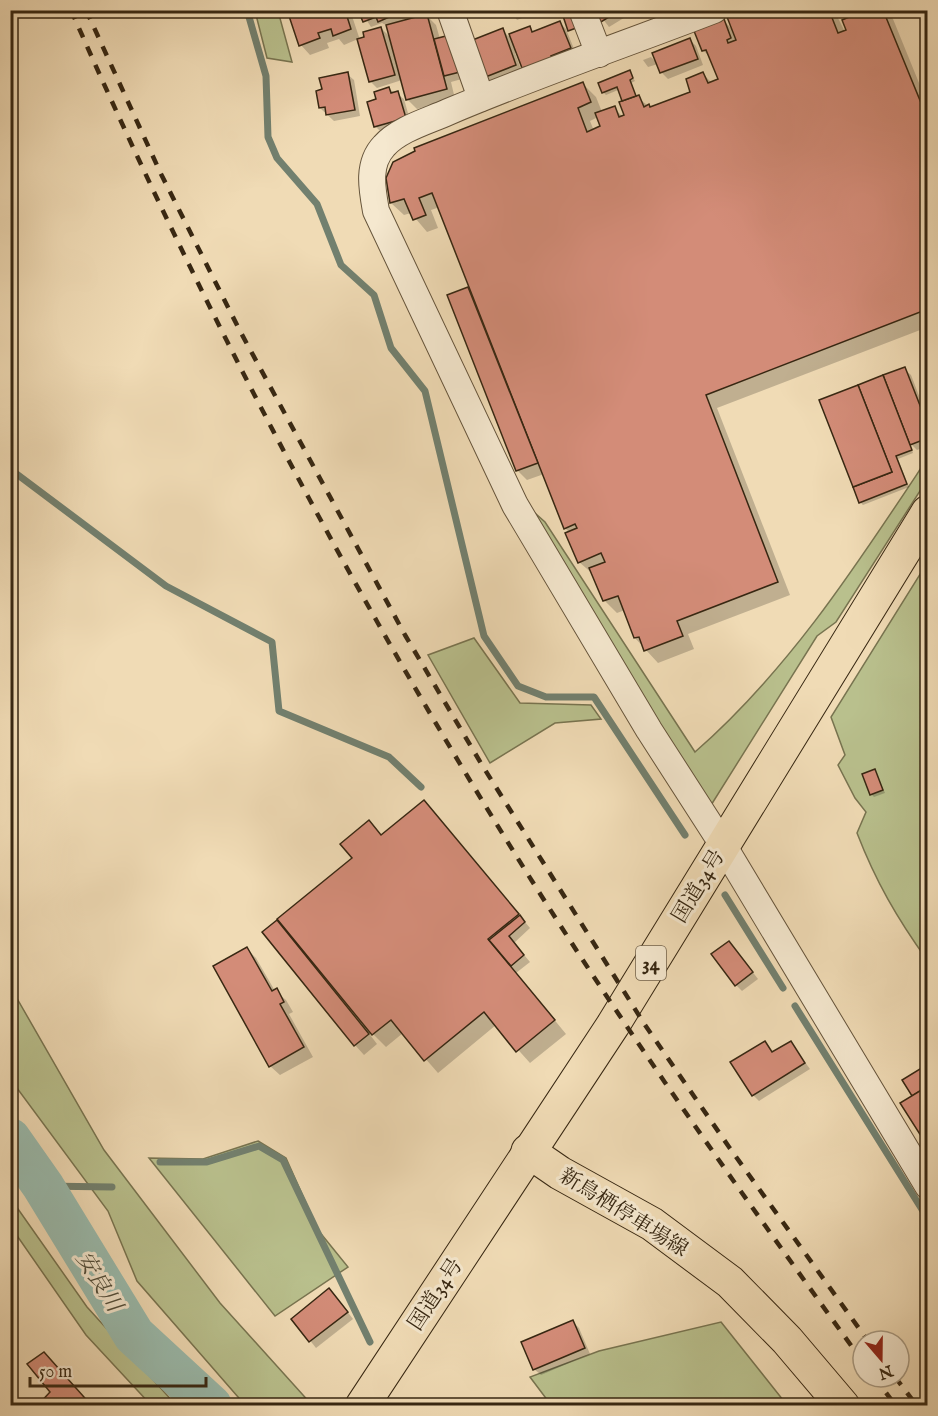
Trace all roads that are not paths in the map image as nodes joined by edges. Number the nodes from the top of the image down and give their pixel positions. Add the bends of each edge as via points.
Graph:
1 (450, 10) edge
2 (582, 10) edge
3 (714, 10) edge
4 (599, 54) junction
5 (481, 98) junction
6 (927, 512) edge
7 (723, 845) junction
8 (528, 1151) junction
9 (927, 1186) edge
10 (363, 1406) edge
11 (843, 1406) edge

1 - 5 street
2 - 4 street
3 - 4 street
4 - 5 street
5 - 7 street via 385,144 375,159 371,185 376,211 515,505 649,730
6 - 7 main road, 国道34号 / 34
7 - 8 main road, 国道34号 / 34 via 613,1025
7 - 9 street
8 - 10 main road, 国道34号 / 34
8 - 11 main road, 新鳥栖停車場線 via 652,1224 730,1282 787,1340

